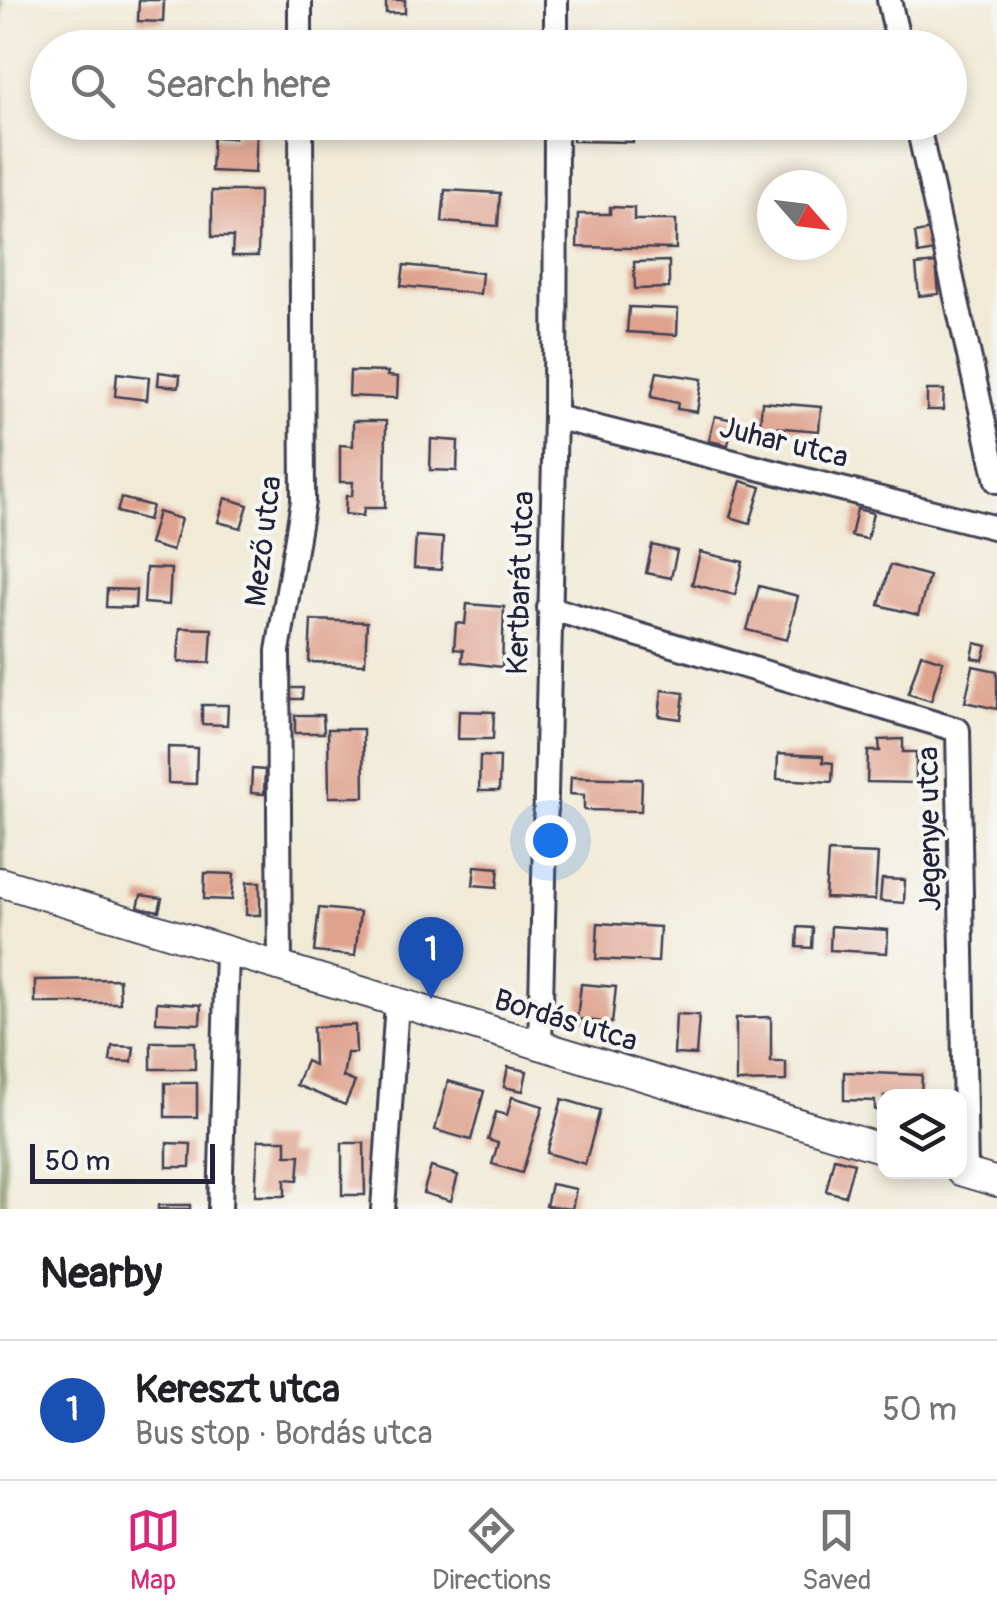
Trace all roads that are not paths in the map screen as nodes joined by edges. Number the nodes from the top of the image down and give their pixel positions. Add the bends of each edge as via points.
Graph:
1 (300, 0) edge
2 (556, 0) edge
3 (890, 0) edge
4 (300, 30) edge
5 (556, 30) edge
6 (896, 30) edge
7 (301, 140) edge
8 (556, 140) edge
9 (921, 140) edge
10 (556, 417) junction
11 (997, 481) edge
12 (997, 528) edge
13 (549, 608) junction
14 (0, 882) edge
15 (227, 950) junction
16 (280, 967) junction
17 (397, 1003) junction
18 (540, 1046) junction
19 (962, 1089) edge
20 (877, 1147) edge
21 (967, 1173) edge
22 (997, 1182) edge
23 (220, 1209) edge
24 (383, 1209) edge

1 - 4 street
2 - 5 street
3 - 6 street
7 - 16 street, Mező utca via 303,501 278,651
8 - 10 street, Kertbarát utca
9 - 11 street
10 - 12 street, Juhar utca
10 - 13 street, Kertbarát utca
13 - 18 street, Kertbarát utca
13 - 19 street, Jegenye utca via 958,730
14 - 15 street, Bordás utca
15 - 16 street, Bordás utca
15 - 23 street
16 - 17 street, Bordás utca
17 - 18 street, Bordás utca
17 - 24 street
18 - 20 street, Bordás utca
21 - 22 street

